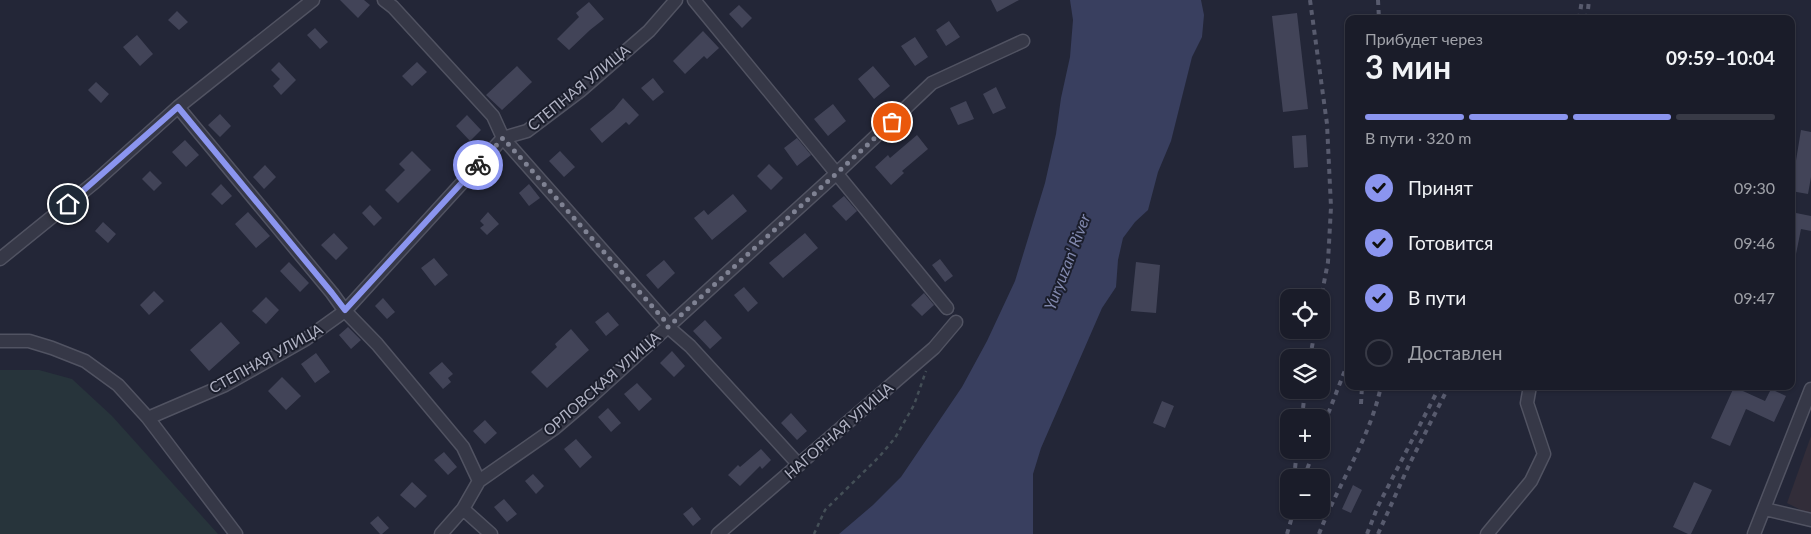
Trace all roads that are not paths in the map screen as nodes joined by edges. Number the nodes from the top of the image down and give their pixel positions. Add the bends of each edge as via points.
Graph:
1 (313, 0) edge
2 (384, 0) edge
3 (676, 0) edge
4 (694, 0) edge
5 (1023, 41) dead end
6 (178, 107) junction
7 (503, 138) junction
8 (837, 173) junction
9 (0, 259) edge
10 (947, 308) dead end
11 (345, 310) junction
12 (956, 322) dead end
13 (668, 327) junction
14 (0, 341) edge
15 (1529, 390) edge
16 (1811, 390) edge
17 (148, 418) junction
18 (799, 465) junction
19 (479, 481) junction
20 (463, 509) junction
21 (1765, 509) junction
22 (1811, 520) edge
23 (236, 534) edge
24 (441, 534) edge
25 (491, 534) edge
26 (718, 534) edge
27 (1487, 534) edge
28 (1754, 534) edge

1 - 6 street
2 - 7 street via 493,116
3 - 7 street, СТЕПНАЯ УЛИЦА via 649,31 580,92 528,131
4 - 8 street
5 - 8 street, ОРЛОВСКАЯ УЛИЦА via 932,83
6 - 9 street
6 - 11 street
7 - 11 street, СТЕПНАЯ УЛИЦА
7 - 13 street
8 - 10 street
8 - 13 street, ОРЛОВСКАЯ УЛИЦА
11 - 17 street, СТЕПНАЯ УЛИЦА via 306,339 225,385
11 - 19 street via 463,447
12 - 18 street, НАГОРНАЯ УЛИЦА via 934,348
13 - 18 street via 690,346
13 - 19 street, ОРЛОВСКАЯ УЛИЦА via 555,428
14 - 17 street via 29,342 85,361 118,385
15 - 27 street via 1527,402 1544,454 1531,481
16 - 21 street
17 - 23 street
18 - 26 street, НАГОРНАЯ УЛИЦА
19 - 20 street
20 - 24 street
20 - 25 street
21 - 22 street
21 - 28 street

